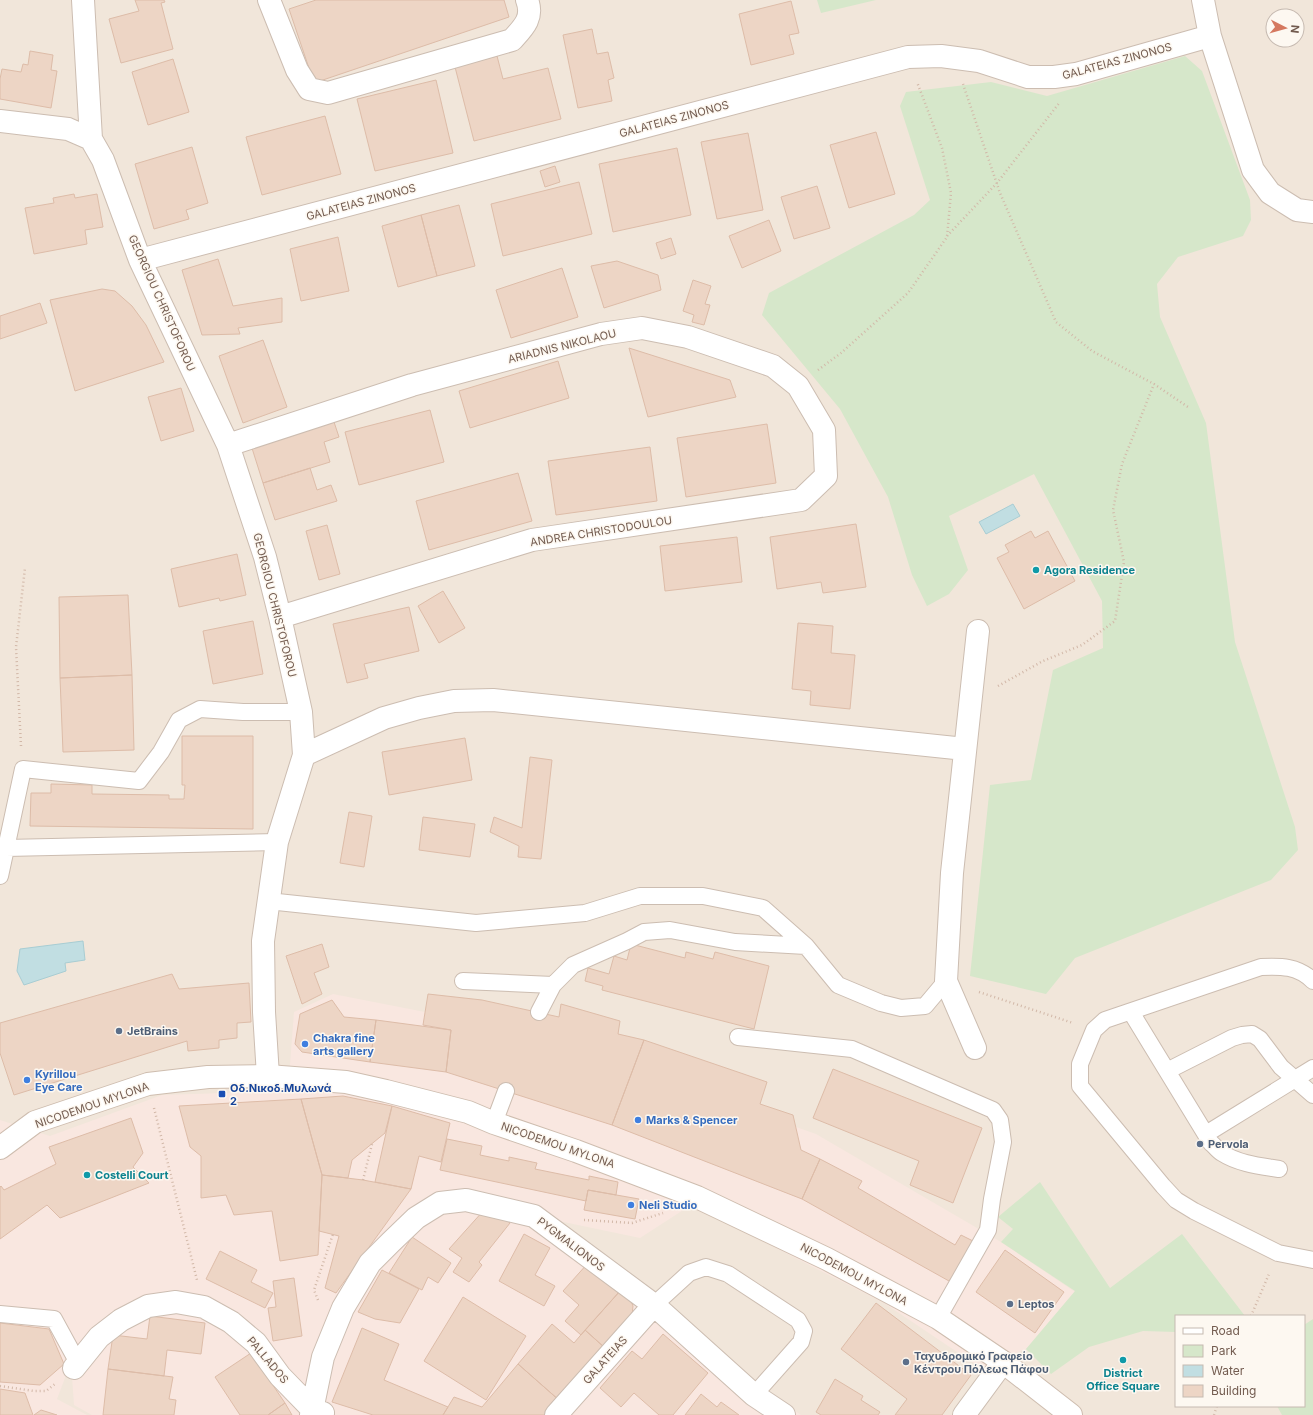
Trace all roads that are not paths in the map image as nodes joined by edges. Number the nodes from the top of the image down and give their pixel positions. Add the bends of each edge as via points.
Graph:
1 (83, 0) edge
2 (269, 0) edge
3 (527, 0) edge
4 (1203, 0) edge
5 (1210, 36) junction
6 (0, 121) edge
7 (91, 139) junction
8 (1313, 212) edge
9 (140, 260) junction
10 (228, 445) junction
11 (826, 476) joint
12 (280, 617) junction
13 (978, 631) dead end
14 (301, 712) junction
15 (965, 749) junction
16 (304, 756) junction
17 (277, 842) junction
18 (6, 848) junction
19 (0, 876) edge
20 (268, 901) junction
21 (806, 946) junction
22 (463, 981) dead end
23 (946, 981) junction
24 (1313, 981) edge
25 (553, 985) junction
26 (539, 1012) dead end
27 (1131, 1012) junction
28 (738, 1037) dead end
29 (974, 1048) dead end
30 (1313, 1068) edge
31 (1167, 1071) junction
32 (268, 1076) junction
33 (1295, 1079) junction
34 (506, 1091) dead end
35 (1313, 1095) edge
36 (494, 1123) junction
37 (1206, 1134) junction
38 (0, 1148) edge
39 (1280, 1169) dead end
40 (1313, 1260) edge
41 (654, 1305) junction
42 (0, 1314) edge
43 (938, 1318) junction
44 (1003, 1362) junction
45 (76, 1366) joint
46 (754, 1395) junction
47 (317, 1413) edge
48 (556, 1415) edge
49 (784, 1415) edge
50 (964, 1415) edge
51 (1071, 1415) edge

1 - 7 street, GEORGIOU CHRISTOFOROU
2 - 3 street via 297,70 309,89 328,93 512,40 526,25 529,6
4 - 5 street
5 - 8 street via 1253,170 1270,193 1297,210
5 - 9 street, GALATEIAS ZINONOS via 1054,77 1028,77 979,61 941,56 908,57
6 - 7 street via 68,129
7 - 9 street, GEORGIOU CHRISTOFOROU via 103,160
9 - 10 street, GEORGIOU CHRISTOFOROU
10 - 11 street, ARIADNIS NIKOLAOU via 412,385 601,334 642,328 688,337 773,366 798,386 824,430
10 - 12 street, GEORGIOU CHRISTOFOROU via 265,557
11 - 12 street, ANDREA CHRISTODOULOU via 801,500 532,540
12 - 14 street, GEORGIOU CHRISTOFOROU
13 - 15 street
14 - 16 street, GEORGIOU CHRISTOFOROU
14 - 18 lane via 200,709 179,720 161,752 139,781 23,769
15 - 16 street via 493,700 454,701 384,718
15 - 23 street via 952,873
16 - 17 street, GEORGIOU CHRISTOFOROU
17 - 18 lane
17 - 20 street, GEORGIOU CHRISTOFOROU
18 - 19 lane
20 - 21 lane via 476,924 585,913 640,896 703,896 763,908
20 - 32 street, GEORGIOU CHRISTOFOROU via 263,941
21 - 23 lane via 838,985 881,1003 901,1008 925,1006
21 - 25 lane via 734,942 670,930 644,932 573,965
22 - 25 lane
23 - 29 street
24 - 27 lane via 1296,969 1282,966 1261,967
25 - 26 lane
27 - 31 lane
27 - 40 lane via 1105,1020 1094,1030 1080,1064 1080,1086 1176,1200 1278,1253
28 - 43 lane via 852,1049 993,1110 1000,1120 1003,1142 988,1230
30 - 33 lane
31 - 33 lane via 1232,1038 1252,1034 1260,1039 1278,1064
31 - 37 lane
32 - 36 street, NICODEMOU MYLONA via 346,1082 468,1112
32 - 38 street, NICODEMOU MYLONA via 208,1077 148,1084 35,1122
33 - 35 lane
33 - 37 lane
34 - 36 lane
36 - 43 street, NICODEMOU MYLONA via 576,1150 697,1196 827,1259
37 - 39 lane via 1222,1153 1235,1160
41 - 46 street, PYGMALIONOS
41 - 46 lane via 690,1273 706,1267 728,1274 798,1320 804,1331 801,1342
41 - 47 street, PYGMALIONOS via 534,1216 466,1200 440,1203 416,1218 390,1242 370,1264 343,1308 323,1358
41 - 48 street, GALATEIAS
42 - 45 lane via 54,1319
43 - 44 street, NICODEMOU MYLONA
44 - 50 street
44 - 51 street, NICODEMOU MYLONA
45 - 47 street, PALLADOS via 99,1337 121,1320 148,1306 176,1302 204,1308 231,1322 256,1343 280,1376
46 - 49 street, PYGMALIONOS

